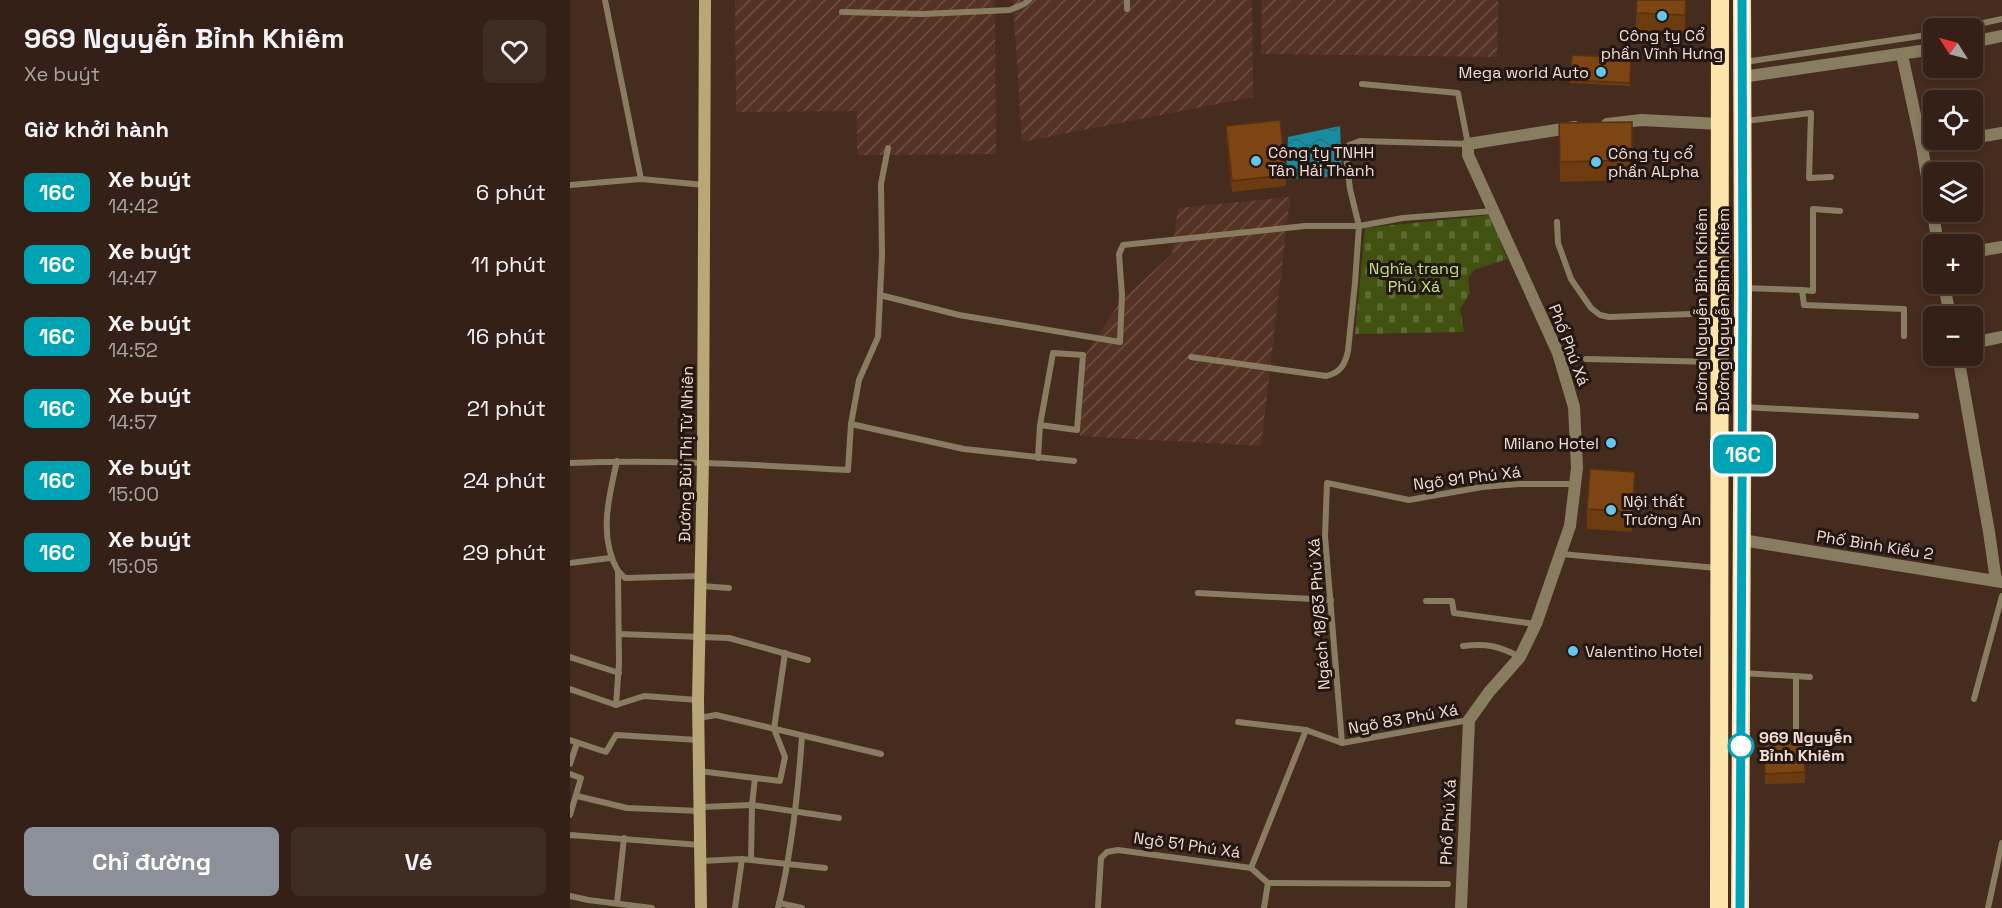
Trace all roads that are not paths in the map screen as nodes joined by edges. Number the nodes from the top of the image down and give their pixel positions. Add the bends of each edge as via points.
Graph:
1 (605, 0) edge
2 (705, 0) edge
3 (1029, 0) edge
4 (1127, 0) edge
5 (1720, 0) edge
6 (1742, 0) edge
7 (1127, 9) dead end
8 (842, 12) dead end
9 (2002, 20) edge
10 (1983, 24) edge
11 (1923, 36) edge
12 (2002, 36) edge
13 (1983, 40) edge
14 (1923, 51) edge
15 (1902, 55) junction
16 (1742, 70) junction
17 (1362, 84) dead end
18 (1742, 121) junction
19 (1721, 124) junction
20 (2002, 132) edge
21 (1983, 136) edge
22 (1468, 144) junction
23 (1922, 147) joint
24 (888, 148) dead end
25 (1831, 177) dead end
26 (641, 179) junction
27 (570, 185) edge
28 (705, 185) junction
29 (1493, 211) junction
30 (1840, 211) dead end
31 (1557, 222) dead end
32 (1359, 226) junction
33 (1936, 234) edge
34 (2002, 247) edge
35 (1983, 250) edge
36 (1743, 288) junction
37 (1802, 290) junction
38 (880, 295) junction
39 (1719, 313) junction
40 (1904, 336) dead end
41 (2002, 337) edge
42 (1983, 341) edge
43 (1191, 357) dead end
44 (1586, 359) dead end
45 (1720, 362) junction
46 (1960, 366) edge
47 (1743, 407) junction
48 (1916, 416) dead end
49 (851, 424) junction
50 (1040, 425) junction
51 (1038, 458) junction
52 (1074, 460) dead end
53 (617, 461) junction
54 (703, 462) junction
55 (570, 463) edge
56 (1327, 483) joint
57 (1575, 484) junction
58 (1742, 540) junction
59 (1561, 554) junction
60 (610, 558) junction
61 (570, 563) edge
62 (1721, 568) junction
63 (618, 571) junction
64 (701, 581) junction
65 (1999, 582) edge
66 (729, 588) dead end
67 (1198, 593) dead end
68 (2002, 596) edge
69 (1331, 600) junction
70 (1426, 601) dead end
71 (1536, 624) junction
72 (619, 634) junction
73 (700, 638) junction
74 (1463, 646) dead end
75 (785, 653) junction
76 (570, 657) edge
77 (1520, 657) junction
78 (808, 660) dead end
79 (619, 673) junction
80 (1742, 673) junction
81 (1796, 677) junction
82 (1809, 677) dead end
83 (570, 689) edge
84 (1974, 699) dead end
85 (698, 700) junction
86 (616, 705) junction
87 (699, 718) junction
88 (1468, 720) junction
89 (1238, 722) dead end
90 (774, 729) junction
91 (1306, 730) junction
92 (802, 736) junction
93 (699, 740) junction
94 (1796, 741) edge
95 (573, 742) edge
96 (1342, 743) junction
97 (881, 754) dead end
98 (570, 764) edge
99 (699, 771) junction
100 (570, 774) edge
101 (756, 778) junction
102 (577, 796) junction
103 (752, 805) junction
104 (700, 811) junction
105 (797, 812) junction
106 (570, 815) edge
107 (839, 818) dead end
108 (570, 835) edge
109 (624, 838) junction
110 (2002, 843) edge
111 (700, 844) junction
112 (742, 859) junction
113 (751, 860) junction
114 (700, 861) junction
115 (789, 864) junction
116 (1251, 867) junction
117 (825, 868) dead end
118 (1268, 883) junction
119 (1448, 884) dead end
120 (570, 896) edge
121 (588, 900) junction
122 (616, 903) junction
123 (779, 906) edge
124 (586, 908) edge
125 (652, 908) edge
126 (701, 908) edge
127 (735, 908) edge
128 (802, 908) edge
129 (1098, 908) edge
130 (1264, 908) edge
131 (1461, 908) edge
132 (1719, 908) edge
133 (1740, 908) edge
134 (1988, 908) edge

1 - 26 lane
2 - 28 street, Đường Bùi Thị Từ Nhiên
3 - 8 lane via 1010,9 923,14
4 - 7 lane
5 - 19 highway, Đường Nguyễn Bỉnh Khiêm
6 - 16 highway, Đường Nguyễn Bình Khiêm
9 - 10 lane
11 - 16 lane
12 - 13 street
14 - 15 street
15 - 16 street
15 - 23 street
16 - 18 highway, Đường Nguyễn Bình Khiêm
17 - 22 lane via 1458,93
18 - 19 highway
18 - 25 lane via 1811,113 1809,178
18 - 36 highway, Đường Nguyễn Bình Khiêm
19 - 22 street via 1641,120
19 - 39 highway, Đường Nguyễn Bỉnh Khiêm
20 - 21 street
22 - 29 street, Phố Phú Xá via 1468,155
22 - 32 lane via 1360,141 1349,145 1346,156 1350,189
23 - 33 street
24 - 38 lane via 881,184
26 - 27 lane
26 - 28 lane
28 - 54 street, Đường Bùi Thị Từ Nhiên
29 - 32 lane via 1403,218
29 - 57 street, Phố Phú Xá via 1558,353 1571,396
30 - 37 lane via 1812,209 1812,291
31 - 39 lane via 1558,243 1572,279 1600,315
32 - 38 lane via 1305,226 1124,245 1119,254 1120,342 959,315
32 - 43 lane via 1346,360 1341,369 1326,376
34 - 35 street
36 - 37 lane
36 - 47 highway, Đường Nguyễn Bình Khiêm
37 - 40 lane via 1803,305 1904,309
38 - 49 lane via 878,337 860,380
39 - 45 highway, Đường Nguyễn Bỉnh Khiêm
41 - 42 street
44 - 45 lane
45 - 62 highway, Đường Nguyễn Bỉnh Khiêm
46 - 65 street
47 - 48 lane
47 - 58 highway, Đường Nguyễn Bình Khiêm
49 - 51 lane via 964,449
49 - 54 lane via 848,470
50 - 50 lane via 1053,353 1083,355 1077,430
50 - 51 lane
51 - 52 lane
53 - 54 lane
53 - 55 lane
53 - 60 lane via 606,519
54 - 64 street, Đường Bùi Thị Từ Nhiên
56 - 57 lane, Ngõ 91 Phú Xá via 1409,500 1482,487
56 - 69 lane, Ngách 18/83 Phú Xá via 1325,536
57 - 59 street, Phố Phú Xá via 1570,526
58 - 65 street, Phố Bình Kiều 2
58 - 80 highway, Đường Nguyễn Bình Khiêm
59 - 62 lane
59 - 71 street, Phố Phú Xá
60 - 61 lane
60 - 63 lane
62 - 132 highway, Đường Nguyễn Bỉnh Khiêm
63 - 64 lane via 625,578
63 - 72 lane
64 - 66 lane
64 - 73 street, Đường Bùi Thị Từ Nhiên
67 - 69 lane
68 - 84 lane
69 - 96 lane, Ngách 18/83 Phú Xá
70 - 71 lane via 1452,601 1454,613
71 - 77 street, Phố Phú Xá
72 - 73 lane
72 - 79 lane
73 - 75 lane via 729,638
73 - 85 street, Đường Bùi Thị Từ Nhiên
74 - 77 lane via 1501,647
75 - 78 lane
75 - 90 lane
76 - 79 lane
77 - 88 street, Phố Phú Xá
79 - 86 lane
80 - 81 lane
80 - 133 highway, Đường Nguyễn Bình Khiêm
81 - 82 lane
81 - 94 lane
83 - 86 lane
85 - 86 lane via 644,696
85 - 87 street, Đường Bùi Thị Từ Nhiên
87 - 90 lane via 716,715
87 - 93 street, Đường Bùi Thị Từ Nhiên
88 - 96 lane, Ngõ 83 Phú Xá
88 - 131 street, Phố Phú Xá
89 - 91 lane, Ngõ 83 Phú Xá
90 - 92 lane
90 - 101 lane via 785,757 780,781
91 - 96 lane, Ngõ 83 Phú Xá
91 - 116 lane, Ngõ 51 Phú Xá
92 - 97 lane
92 - 105 lane
93 - 95 lane via 616,735 606,752
93 - 99 street, Đường Bùi Thị Từ Nhiên
95 - 98 lane
99 - 101 lane
99 - 104 street, Đường Bùi Thị Từ Nhiên
100 - 102 lane via 581,778
101 - 103 lane
102 - 104 lane via 627,807
102 - 106 lane
103 - 104 lane via 701,807
103 - 105 lane
103 - 113 lane
104 - 111 street, Đường Bùi Thị Từ Nhiên
105 - 107 lane
105 - 115 lane
108 - 109 lane
109 - 111 lane
109 - 122 lane
110 - 134 lane
111 - 114 street, Đường Bùi Thị Từ Nhiên
112 - 113 lane
112 - 114 lane
112 - 127 lane
113 - 115 lane
114 - 126 street, Đường Bùi Thị Từ Nhiên
115 - 117 lane
115 - 123 lane
116 - 118 lane, Ngõ 51 Phú Xá
116 - 129 lane, Ngõ 51 Phú Xá via 1118,850 1107,852 1101,858
118 - 119 lane
118 - 130 lane
120 - 121 lane
121 - 122 lane
121 - 124 lane
122 - 125 lane
123 - 128 lane

